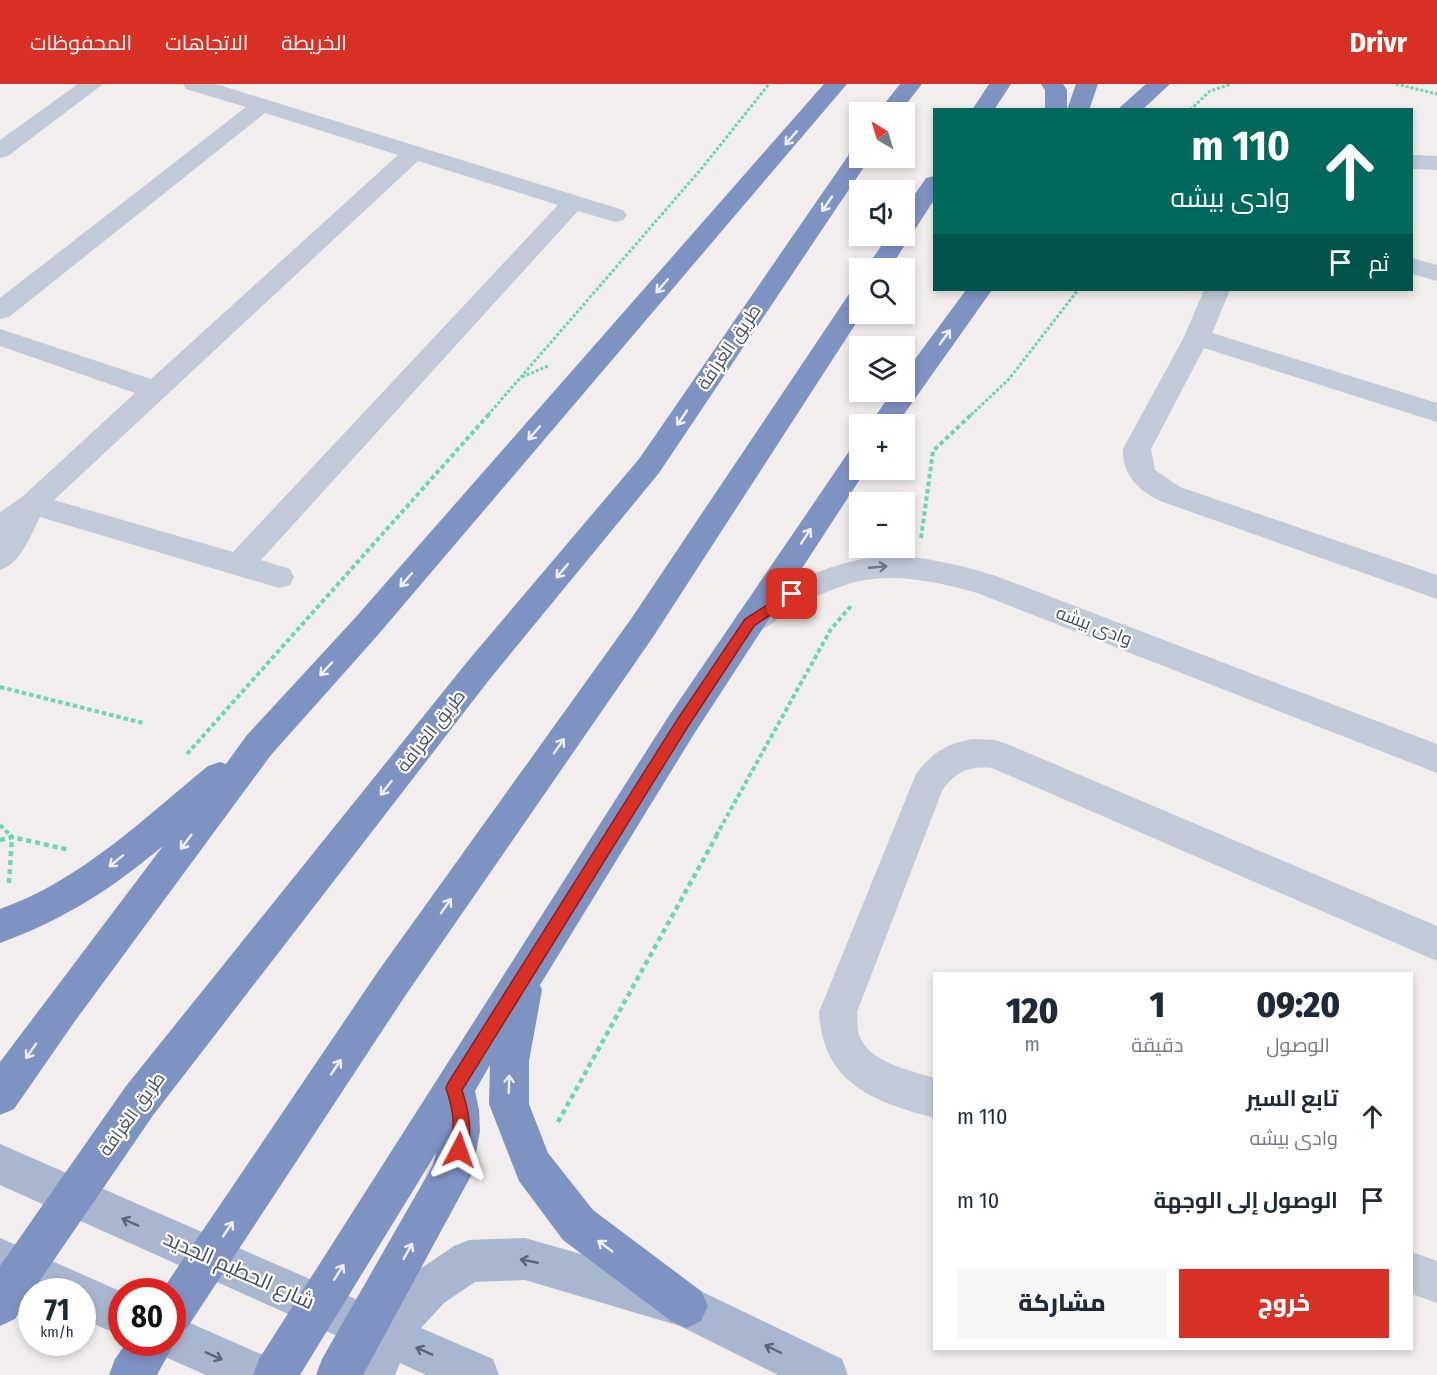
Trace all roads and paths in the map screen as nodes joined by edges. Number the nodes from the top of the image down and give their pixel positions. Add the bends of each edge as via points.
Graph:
1 (92, 84) edge
2 (194, 84) edge
3 (769, 84) edge
4 (911, 84) edge
5 (1000, 84) edge
6 (1052, 84) edge
7 (1087, 84) edge
8 (1130, 84) edge
9 (1159, 84) edge
10 (1231, 84) edge
11 (1396, 84) edge
12 (837, 87) edge
13 (1437, 94) edge
14 (896, 102) edge
15 (262, 105) junction
16 (984, 108) edge
17 (1056, 108) edge
18 (1079, 108) edge
19 (1117, 108) edge
20 (1130, 108) edge
21 (1192, 108) edge
22 (0, 151) edge
23 (414, 152) junction
24 (1413, 162) edge
25 (1437, 163) edge
26 (852, 168) edge
27 (933, 184) edge
28 (574, 202) junction
29 (915, 212) edge
30 (615, 215) dead end
31 (1413, 266) edge
32 (1437, 273) edge
33 (978, 291) edge
34 (1076, 291) edge
35 (1217, 291) edge
36 (0, 311) edge
37 (849, 314) edge
38 (0, 337) edge
39 (1197, 337) junction
40 (154, 390) junction
41 (1437, 413) edge
42 (890, 414) edge
43 (849, 474) edge
44 (32, 504) junction
45 (0, 526) edge
46 (931, 542) dead end
47 (0, 560) edge
48 (240, 564) junction
49 (279, 577) dead end
50 (1437, 587) edge
51 (860, 599) dead end
52 (749, 622) junction
53 (0, 687) edge
54 (143, 723) dead end
55 (259, 745) junction
56 (186, 755) dead end
57 (1437, 759) edge
58 (0, 825) edge
59 (12, 837) junction
60 (0, 840) edge
61 (77, 850) dead end
62 (9, 890) dead end
63 (0, 926) edge
64 (1437, 944) edge
65 (525, 974) junction
66 (454, 1088) junction
67 (0, 1095) edge
68 (933, 1098) edge
69 (0, 1164) edge
70 (533, 1167) junction
71 (0, 1259) edge
72 (1413, 1273) edge
73 (41, 1278) edge
74 (1437, 1282) edge
75 (186, 1291) edge
76 (0, 1304) edge
77 (686, 1306) junction
78 (186, 1343) edge
79 (144, 1356) edge
80 (131, 1375) edge
81 (256, 1375) edge
82 (275, 1375) edge
83 (338, 1375) edge
84 (373, 1375) edge
85 (477, 1375) edge
86 (826, 1375) edge

1 - 22 street
2 - 15 street
3 - 56 path via 521,378
4 - 14 highway
5 - 16 highway
6 - 17 highway
7 - 18 highway
8 - 19 highway
9 - 20 highway
10 - 21 path via 1210,91
11 - 13 path
12 -> 55 highway
15 - 23 street
15 - 36 street
23 - 28 street
23 - 40 street
24 - 25 street
26 -> 76 highway, طريق الغرافة via 649,466 478,671 140,1100
27 - 29 highway
28 - 30 street
28 - 48 street
31 - 32 street
42 -> 33 highway
34 - 46 path via 1009,379 933,451 921,538
35 - 39 street
75 -> 37 highway via 392,983 642,628
38 - 40 street
39 - 41 street
39 - 50 street via 1137,449 1141,474 1170,494
40 - 44 street
52 -> 43 highway
44 - 45 street
44 - 47 street
44 - 48 street
48 - 49 street
51 - 70 path via 831,629
52 -> 57 street, وادى بيشه via 813,583 861,569 887,566 939,571 985,584
52 - 65 highway
53 - 54 path
55 -> 63 highway via 86,886
55 -> 67 highway
58 - 59 path
59 - 60 path
59 - 61 path
59 - 62 path
64 - 68 street via 1016,762 974,752 953,757 938,768 928,784 838,1012 837,1029 854,1063 869,1074
65 - 66 highway
70 -> 65 highway via 509,1104 510,1060
82 -> 66 highway
83 -> 66 highway via 451,1174 462,1127
85 -> 69 main road, شارع الحطيم الجديد
77 -> 70 highway via 578,1225
71 - 73 main road
72 - 74 street
77 -> 84 main road via 525,1259 469,1261 429,1288 400,1319
86 -> 77 main road
78 -> 81 main road
79 - 80 highway

